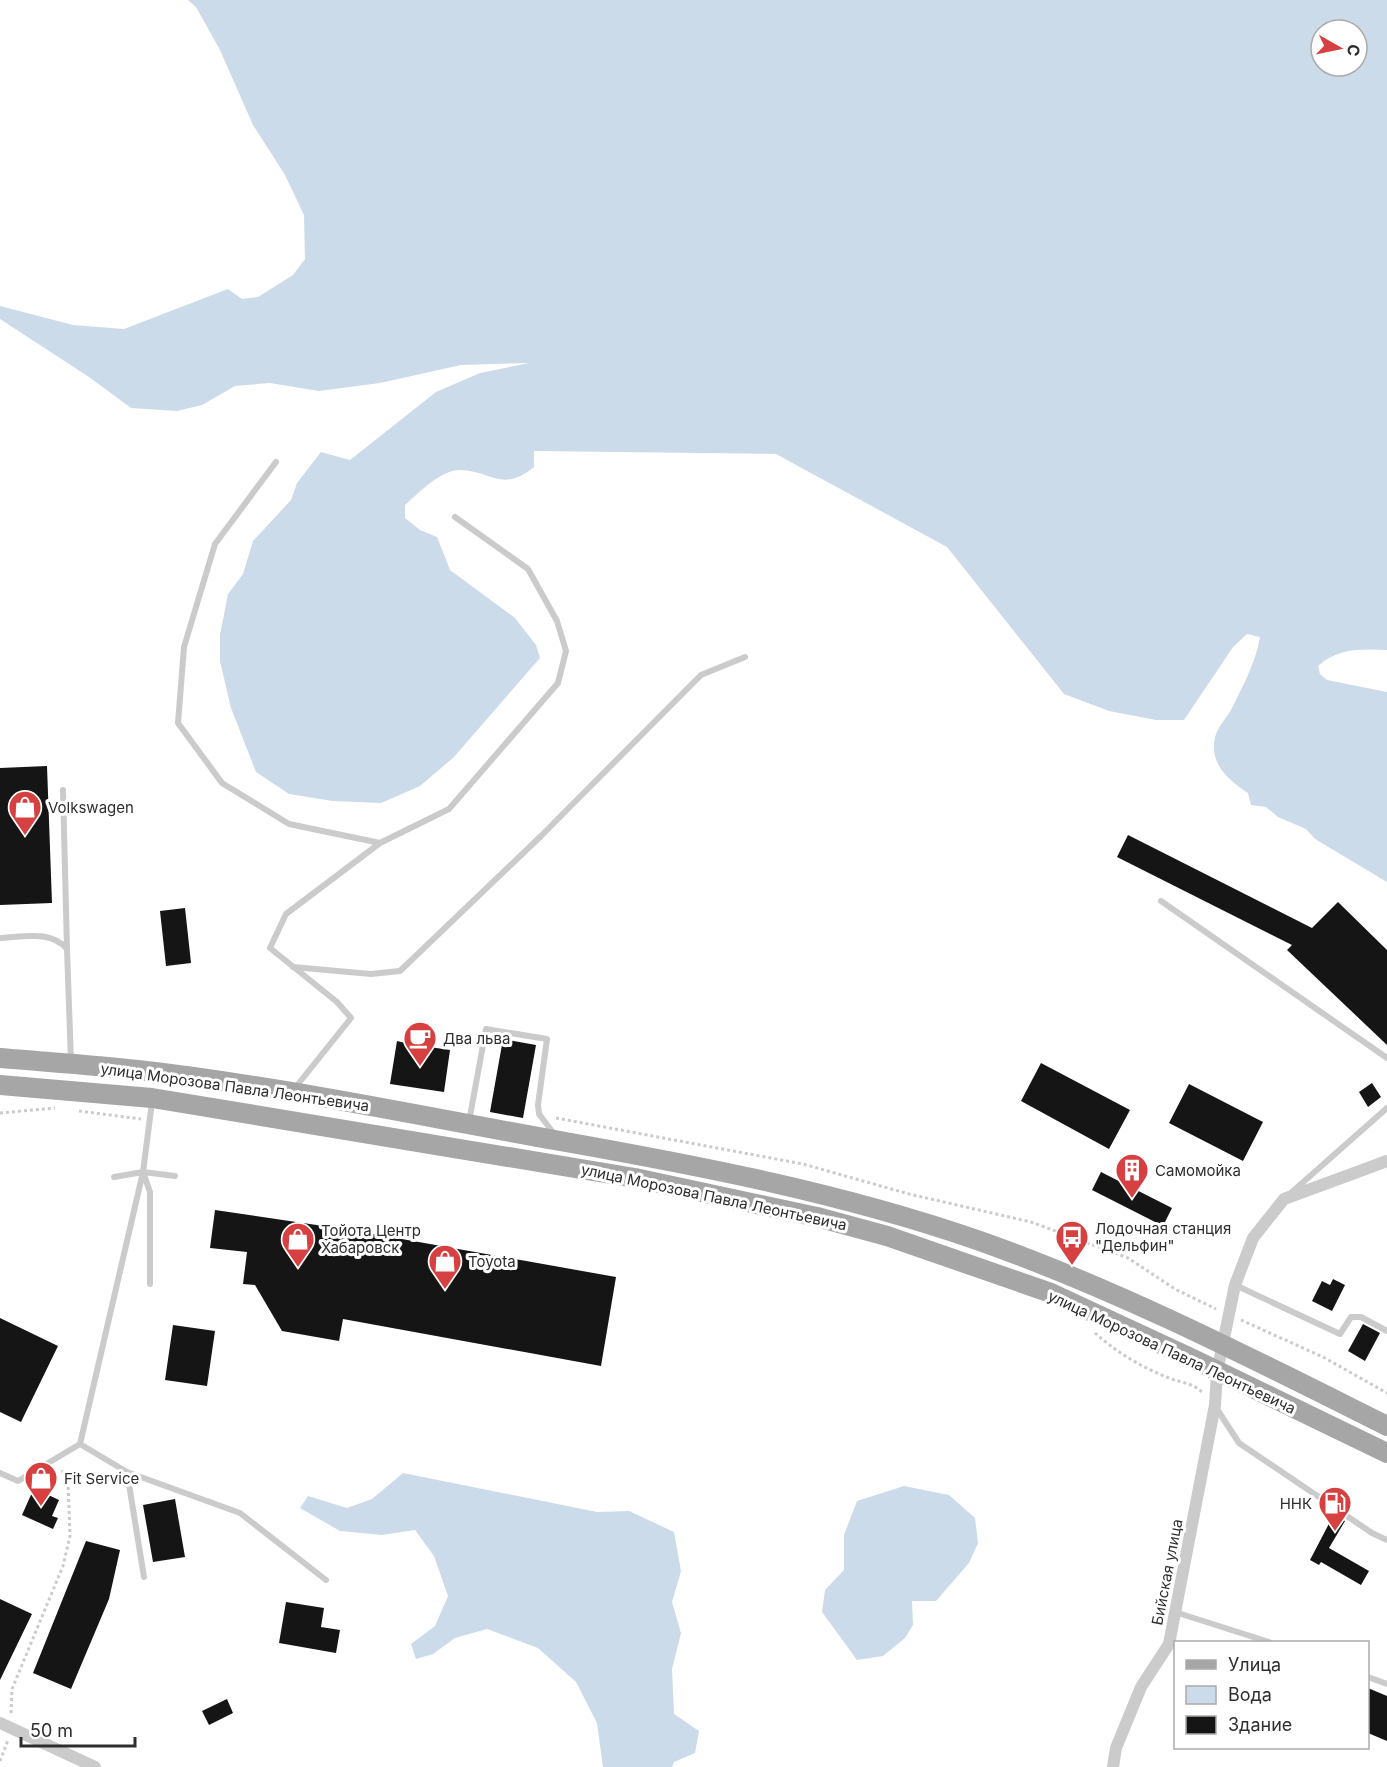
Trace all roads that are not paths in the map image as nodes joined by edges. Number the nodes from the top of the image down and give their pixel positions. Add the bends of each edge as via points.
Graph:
1 (276, 462) dead end
2 (455, 517) dead end
3 (745, 657) dead end
4 (63, 790) dead end
5 (380, 843) junction
6 (1161, 901) dead end
7 (0, 938) edge
8 (67, 950) junction
9 (293, 967) junction
10 (0, 1058) edge
11 (1387, 1058) edge
12 (71, 1064) junction
13 (0, 1085) edge
14 (291, 1094) junction
15 (152, 1098) junction
16 (1387, 1108) edge
17 (457, 1122) junction
18 (559, 1141) junction
19 (1387, 1161) edge
20 (143, 1172) junction
21 (175, 1176) dead end
22 (114, 1177) dead end
23 (1284, 1199) junction
24 (150, 1284) dead end
25 (1235, 1285) junction
26 (1387, 1331) edge
27 (1223, 1344) junction
28 (1217, 1372) junction
29 (1215, 1405) junction
30 (1387, 1426) edge
31 (80, 1444) junction
32 (1387, 1453) edge
33 (127, 1472) junction
34 (0, 1473) edge
35 (1387, 1540) edge
36 (144, 1577) dead end
37 (326, 1580) dead end
38 (1175, 1612) junction
39 (1266, 1641) edge
40 (1369, 1677) edge
41 (1387, 1684) edge
42 (5, 1725) edge
43 (95, 1767) edge
44 (1113, 1767) edge

1 - 5 lane via 215,544 184,648 178,723 222,783 289,824
2 - 5 lane via 528,569 557,621 566,651 558,683 449,809
3 - 9 lane via 701,675 400,971 370,974
4 - 8 lane
5 - 9 lane via 286,914 270,948
6 - 11 lane
7 - 8 lane via 49,936
8 - 12 lane
9 - 14 lane via 351,1018
10 - 12 main road, улица Морозова Павла Леонтьевича
12 - 14 main road, улица Морозова Павла Леонтьевича
13 - 15 main road, улица Морозова Павла Леонтьевича
14 - 17 main road, улица Морозова Павла Леонтьевича
15 - 20 lane
15 - 28 main road, улица Морозова Павла Леонтьевича via 635,1178 827,1219 1051,1293
16 - 23 lane
17 - 18 main road, улица Морозова Павла Леонтьевича
17 - 18 lane via 470,1116 486,1029 547,1039 539,1114
18 - 27 main road, улица Морозова Павла Леонтьевича via 744,1175 905,1217 1103,1289
19 - 23 street
20 - 21 lane
20 - 22 lane
20 - 24 lane via 150,1192
20 - 31 lane
23 - 25 street, Бийская улица via 1253,1238
25 - 26 lane via 1340,1334 1351,1317 1361,1317
25 - 27 street, Бийская улица
27 - 28 street, Бийская улица
27 - 30 main road, улица Морозова Павла Леонтьевича
28 - 29 street, Бийская улица
28 - 32 main road, улица Морозова Павла Леонтьевича
29 - 35 lane via 1239,1443
29 - 38 street, Бийская улица
31 - 33 lane
31 - 34 lane via 18,1480
33 - 36 lane
33 - 37 lane via 240,1513
38 - 39 lane
38 - 44 street, Бийская улица via 1169,1644 1141,1687 1116,1748
40 - 41 lane
42 - 43 street

